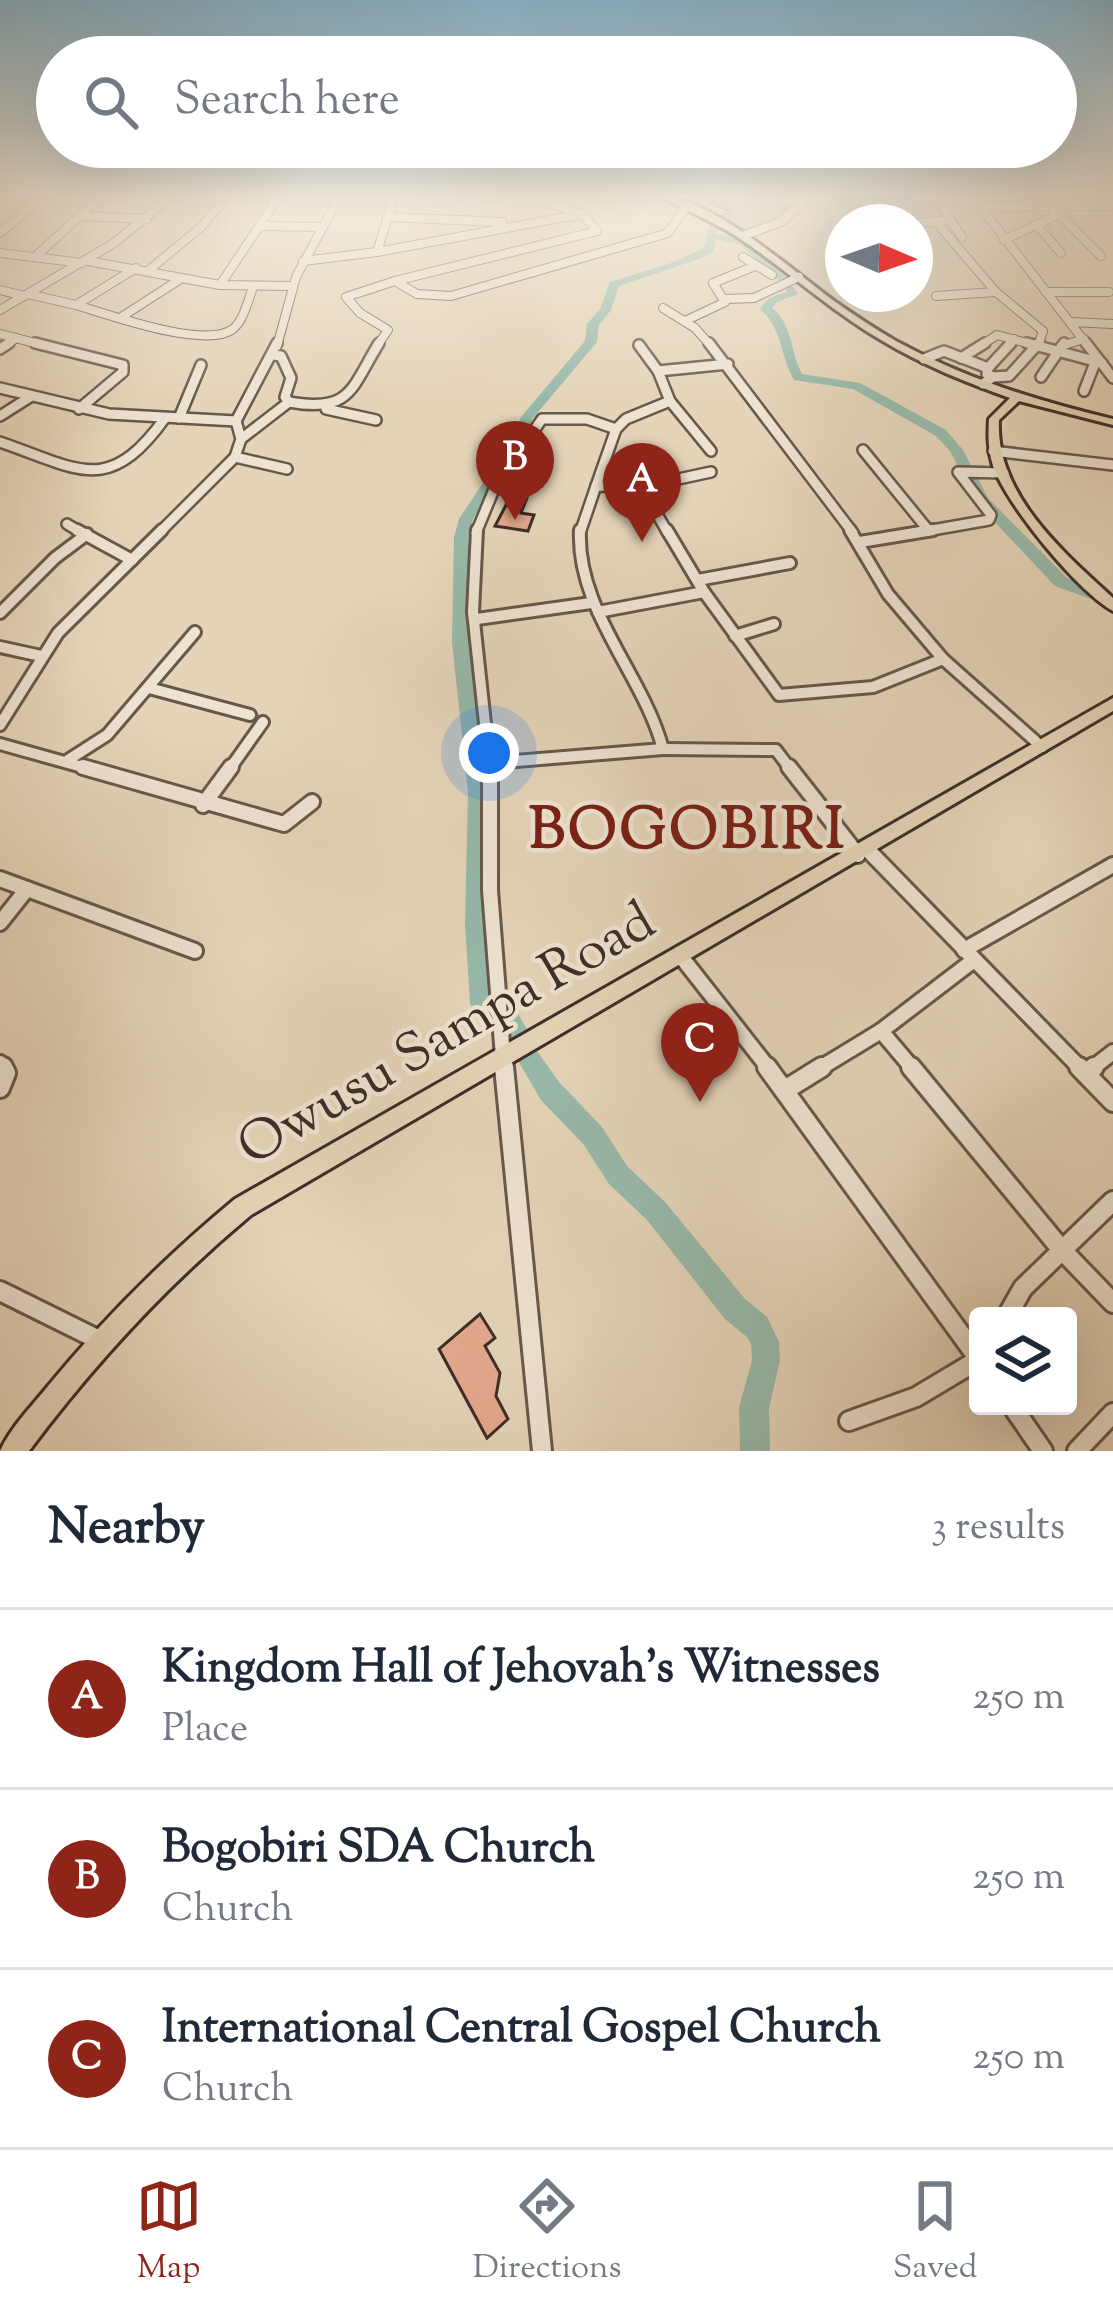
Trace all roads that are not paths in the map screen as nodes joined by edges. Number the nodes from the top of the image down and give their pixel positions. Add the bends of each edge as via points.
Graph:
1 (80, 265) edge
2 (108, 265) edge
3 (155, 265) edge
4 (234, 265) edge
5 (301, 265) edge
6 (449, 265) edge
7 (560, 265) edge
8 (784, 265) edge
9 (973, 265) edge
10 (1024, 265) edge
11 (755, 266) joint
12 (136, 268) junction
13 (149, 270) junction
14 (772, 275) dead end
15 (800, 277) junction
16 (182, 278) junction
17 (394, 281) junction
18 (220, 285) junction
19 (292, 286) junction
20 (253, 287) junction
21 (0, 290) edge
22 (996, 292) junction
23 (1046, 292) junction
24 (1109, 292) dead end
25 (26, 295) junction
26 (936, 296) dead end
27 (726, 299) junction
28 (76, 305) junction
29 (663, 308) dead end
30 (0, 310) edge
31 (123, 316) junction
32 (686, 321) junction
33 (1070, 322) junction
34 (1113, 324) edge
35 (0, 334) edge
36 (16, 338) junction
37 (1084, 339) junction
38 (1014, 340) junction
39 (639, 346) dead end
40 (1038, 347) junction
41 (978, 348) junction
42 (0, 349) edge
43 (1056, 353) junction
44 (274, 355) junction
45 (999, 355) junction
46 (961, 358) junction
47 (924, 359) junction
48 (1099, 363) junction
49 (201, 364) dead end
50 (728, 364) junction
51 (658, 371) junction
52 (1041, 377) dead end
53 (1113, 378) edge
54 (989, 379) junction
55 (0, 388) edge
56 (1084, 391) dead end
57 (30, 397) junction
58 (1017, 397) junction
59 (670, 401) junction
60 (289, 402) junction
61 (314, 405) junction
62 (1002, 408) junction
63 (1054, 408) junction
64 (79, 409) junction
65 (0, 416) edge
66 (165, 418) junction
67 (179, 418) junction
68 (376, 420) dead end
69 (236, 422) junction
70 (1113, 422) edge
71 (616, 429) junction
72 (241, 439) junction
73 (0, 442) edge
74 (863, 450) dead end
75 (711, 451) dead end
76 (993, 451) junction
77 (235, 458) junction
78 (1113, 465) edge
79 (287, 469) dead end
80 (711, 472) dead end
81 (1004, 472) junction
82 (596, 486) junction
83 (640, 487) junction
84 (67, 524) dead end
85 (929, 531) junction
86 (87, 534) junction
87 (860, 542) junction
88 (131, 560) junction
89 (790, 563) dead end
90 (701, 586) junction
91 (1113, 606) edge
92 (595, 608) junction
93 (0, 613) edge
94 (477, 619) junction
95 (774, 623) dead end
96 (195, 632) dead end
97 (734, 636) junction
98 (0, 647) edge
99 (41, 656) junction
100 (943, 659) junction
101 (149, 688) junction
102 (1111, 709) edge
103 (0, 725) edge
104 (0, 744) edge
105 (1042, 747) junction
106 (663, 749) junction
107 (68, 760) junction
108 (490, 763) junction
109 (312, 802) dead end
110 (203, 806) junction
111 (862, 852) junction
112 (1113, 865) edge
113 (0, 879) edge
114 (27, 889) junction
115 (0, 923) edge
116 (195, 951) dead end
117 (679, 954) junction
118 (969, 955) junction
119 (881, 1030) junction
120 (1113, 1052) edge
121 (501, 1057) junction
122 (0, 1063) edge
123 (1086, 1074) junction
124 (0, 1088) edge
125 (785, 1090) junction
126 (1113, 1102) edge
127 (1113, 1201) edge
128 (1061, 1249) junction
129 (0, 1291) edge
130 (1113, 1303) edge
131 (1012, 1307) edge
132 (102, 1342) junction
133 (969, 1346) edge
134 (969, 1366) edge
135 (1113, 1413) edge
136 (1018, 1415) edge
137 (849, 1421) dead end
138 (13, 1451) edge
139 (542, 1451) edge
140 (1043, 1451) edge
141 (1077, 1451) edge

1 - 25 street
2 - 12 street
3 - 13 street
4 - 18 street
5 - 19 street
6 - 17 street
7 - 17 street via 468,292 426,296
8 - 15 main road
9 - 22 street
10 - 23 street
11 - 14 street
11 - 27 street via 713,284
12 - 13 street
12 - 28 street
13 - 16 street
15 - 27 street via 754,298
15 - 47 main road
16 - 18 street
16 - 31 street
17 - 61 street via 346,297 388,330 350,398
18 - 20 street
19 - 20 street
19 - 44 street
20 - 31 street via 236,326 219,336
21 - 25 street
22 - 26 street
22 - 40 street via 1042,329
23 - 24 street
23 - 33 street
25 - 28 street
25 - 30 street
27 - 32 street
28 - 31 street
29 - 32 street
32 - 50 street
33 - 34 street
33 - 37 street
35 - 36 street
36 - 42 street
36 - 64 street via 125,367
37 - 43 street via 1066,341
37 - 48 street
38 - 40 street
38 - 41 street via 997,334
38 - 45 street
39 - 51 street
40 - 43 street
40 - 54 street via 1009,376
41 - 45 street
41 - 46 street
43 - 48 street
43 - 52 street
44 - 60 street via 291,378
44 - 69 street
45 - 54 street
46 - 47 street via 942,351
46 - 54 street
47 - 54 main road
48 - 53 street
48 - 56 street
49 - 67 street
50 - 51 street
50 - 87 street
51 - 59 street
54 - 58 main road
54 - 62 main road
55 - 57 street
57 - 64 street
57 - 65 street
58 - 62 main road
58 - 63 main road
59 - 71 street
59 - 75 street
60 - 61 street
60 - 72 street
61 - 68 street
62 - 63 main road
62 - 76 main road via 991,430
63 - 70 main road
64 - 66 street
66 - 67 street
66 - 73 street via 136,457 115,468 74,472
67 - 69 street
69 - 72 street
71 - 82 street
71 - 94 street via 550,417 535,425 477,526
72 - 77 street
74 - 85 street
76 - 78 street
76 - 81 main road
77 - 79 street
77 - 88 street
80 - 83 street
81 - 85 street via 959,478 991,517
81 - 91 main road via 1049,545
82 - 83 street
82 - 92 street via 584,511 579,559
83 - 90 street
84 - 86 street
85 - 87 street
86 - 88 street
86 - 93 street
87 - 100 street via 888,594
88 - 99 street
89 - 90 street
90 - 92 street
90 - 97 street
92 - 94 street
92 - 106 street via 654,713
94 - 108 street
95 - 97 street
96 - 101 street
97 - 100 street via 779,695 873,687
98 - 99 street
99 - 103 street
100 - 105 street
101 - 107 street via 107,735
101 - 110 street via 256,718
102 - 105 main road, Owusu Sampa Road
104 - 107 street
105 - 111 main road, Owusu Sampa Road
106 - 108 street
106 - 111 street via 776,750
107 - 110 street
108 - 121 street
109 - 110 street via 284,824
111 - 117 main road, Owusu Sampa Road
111 - 118 street
112 - 118 street
113 - 114 street
114 - 115 street
114 - 116 street
117 - 121 main road, Owusu Sampa Road
117 - 125 street
118 - 119 street
118 - 123 street
119 - 125 street
119 - 128 street
120 - 123 street
121 - 132 main road, Owusu Sampa Road via 243,1207
121 - 139 street
122 - 124 street
123 - 126 street
125 - 133 street
127 - 128 street
128 - 130 street
128 - 131 street
129 - 132 street
132 - 138 main road, Owusu Sampa Road
134 - 137 street via 895,1410
135 - 141 street
136 - 140 street

